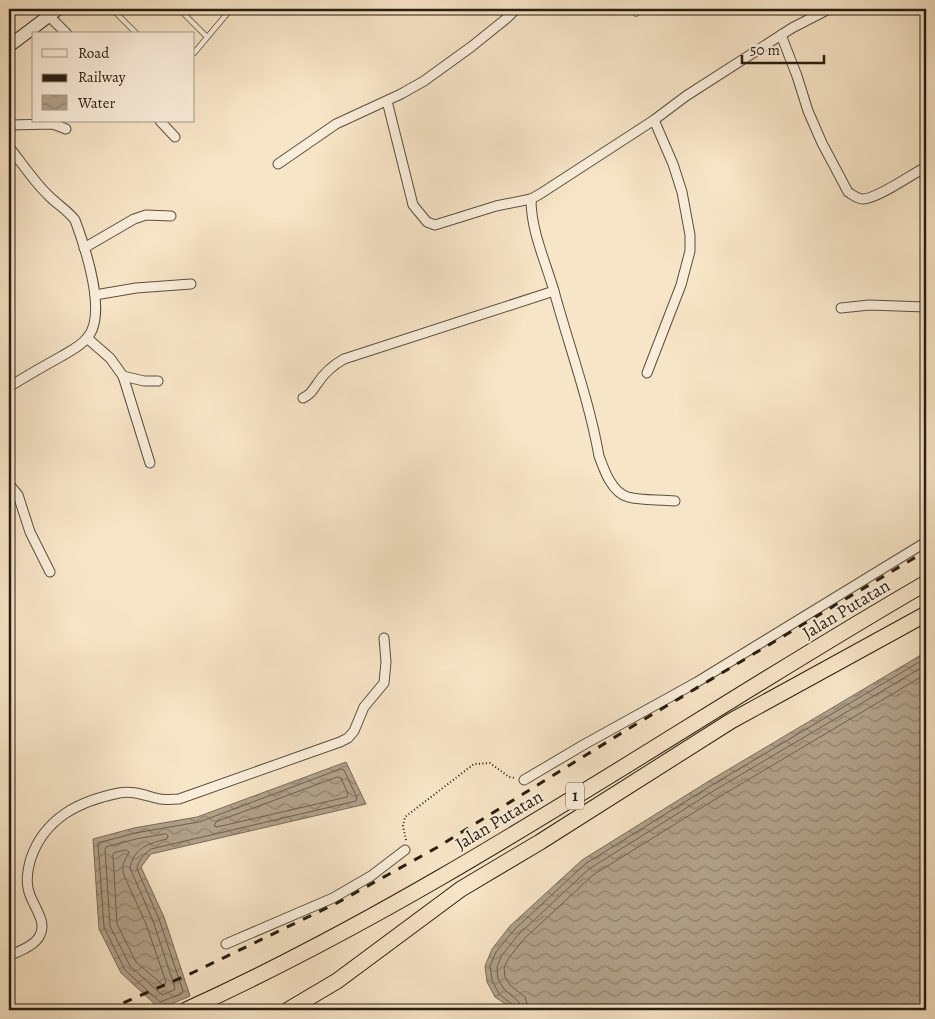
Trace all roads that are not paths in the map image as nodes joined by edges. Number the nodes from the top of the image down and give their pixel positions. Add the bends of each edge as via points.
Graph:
1 (115, 9) edge
2 (179, 9) edge
3 (232, 9) edge
4 (516, 9) edge
5 (632, 9) edge
6 (829, 9) edge
7 (53, 12) edge
8 (636, 14) dead end
9 (66, 32) edge
10 (135, 32) edge
11 (781, 35) junction
12 (207, 37) junction
13 (9, 46) edge
14 (195, 53) edge
15 (387, 101) junction
16 (654, 120) junction
17 (161, 122) edge
18 (9, 125) edge
19 (66, 129) dead end
20 (175, 137) dead end
21 (9, 147) edge
22 (278, 164) dead end
23 (926, 167) edge
24 (531, 199) junction
25 (171, 216) dead end
26 (84, 248) junction
27 (191, 284) dead end
28 (554, 291) junction
29 (95, 296) junction
30 (926, 307) edge
31 (841, 308) dead end
32 (87, 338) junction
33 (647, 373) dead end
34 (123, 376) junction
35 (158, 381) dead end
36 (9, 387) edge
37 (303, 398) dead end
38 (150, 464) dead end
39 (9, 484) edge
40 (675, 501) dead end
41 (926, 542) edge
42 (50, 572) dead end
43 (926, 583) edge
44 (926, 614) edge
45 (384, 638) dead end
46 (731, 721) junction
47 (683, 729) junction
48 (524, 780) road end
49 (512, 835) junction
50 (540, 842) junction
51 (405, 850) road end
52 (226, 944) dead end
53 (9, 956) edge
54 (186, 1010) edge
55 (288, 1010) edge

1 - 10 lane via 116,14
2 - 12 lane
3 - 12 lane
4 - 15 street via 424,81
5 - 8 lane
6 - 11 street
7 - 9 street
7 - 13 street
11 - 16 street
11 - 23 street via 808,111 848,192 864,199
12 - 14 lane
15 - 22 street via 336,124
15 - 24 street via 413,205 427,222 435,225
16 - 24 street
16 - 33 street via 682,192 690,251
17 - 20 street
18 - 19 street via 53,124
21 - 26 street via 42,189 75,220
24 - 28 street via 538,246
25 - 26 street via 146,215 134,219
26 - 29 street
27 - 29 street via 136,288
28 - 37 street via 344,359 334,364 311,394
28 - 40 street via 607,475 627,497
29 - 32 street via 95,323
30 - 31 street via 869,305
32 - 34 street via 110,358
32 - 36 street
34 - 35 street
34 - 38 street
39 - 42 street via 18,495 30,532
41 - 48 street via 694,684
43 - 47 highway, Jalan Putatan / 1
44 - 46 highway, 1
45 - 53 street via 384,683 364,707 348,738 179,799 120,793 86,803 52,822 35,849 27,876 31,899 41,921 40,936
46 - 47 highway via 689,733
46 - 50 highway, 1
47 - 49 highway, Jalan Putatan / 1
49 - 50 highway via 527,832
49 - 54 highway, Jalan Putatan / 1 via 357,924
50 - 55 highway, 1 via 461,889 344,976
51 - 52 street via 371,876 333,898

